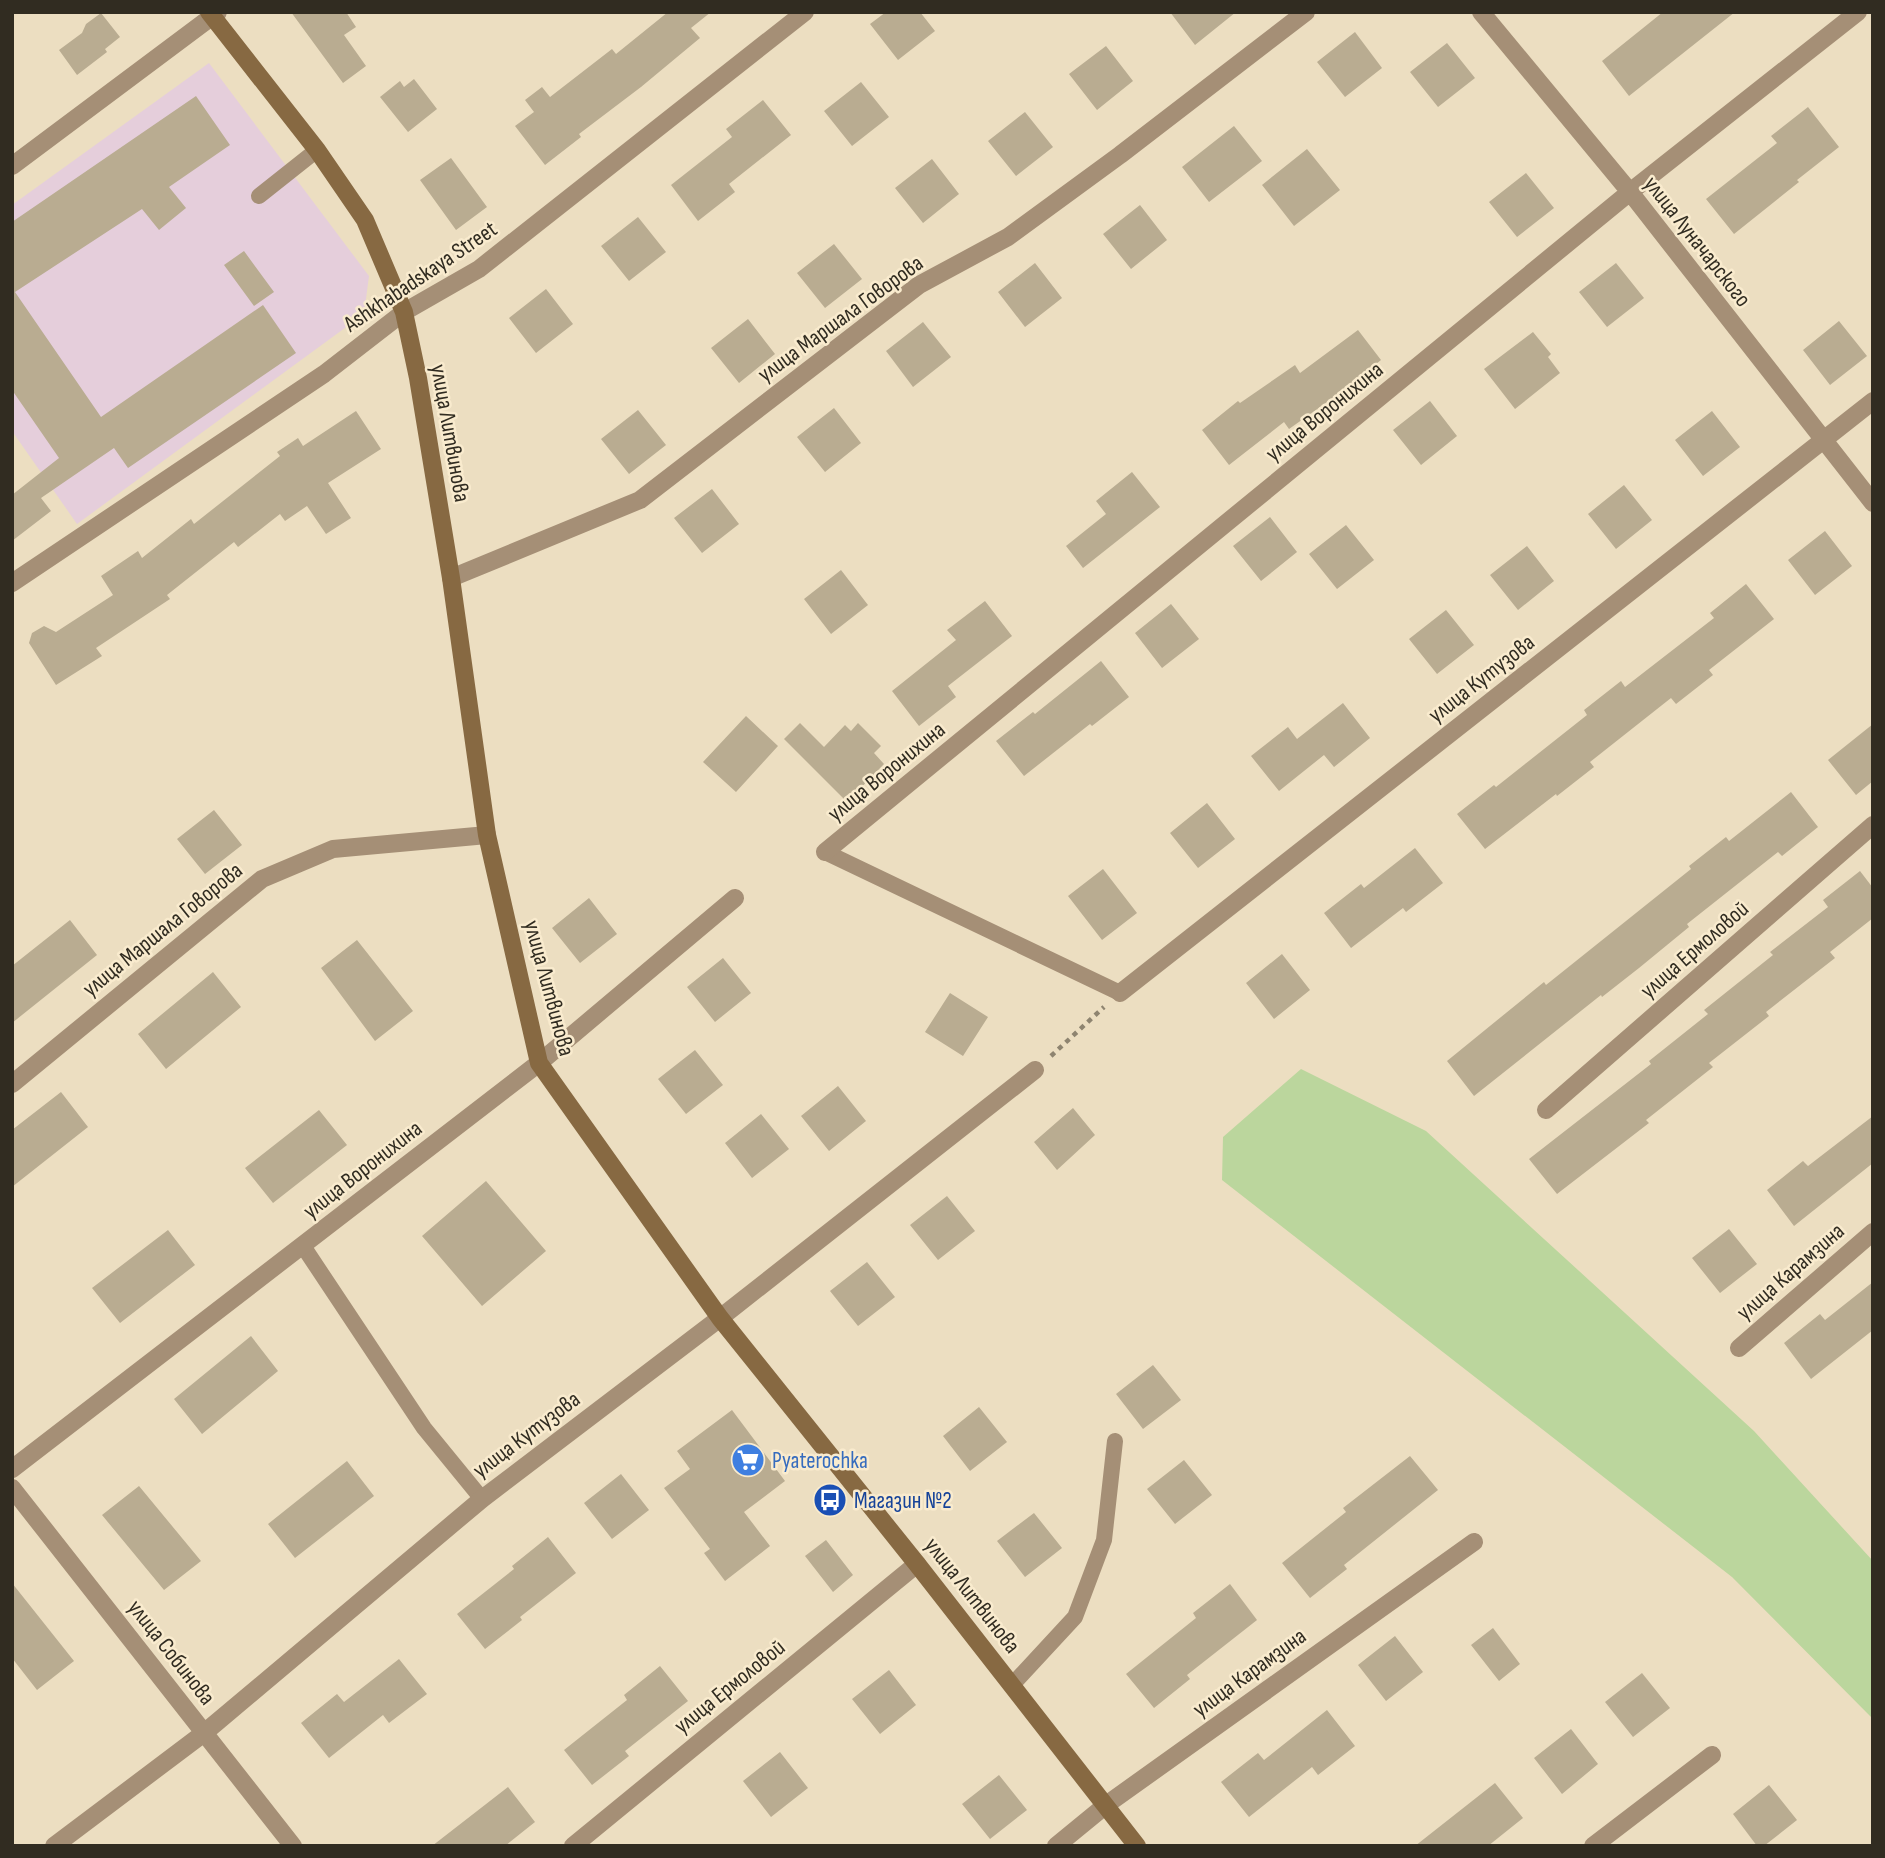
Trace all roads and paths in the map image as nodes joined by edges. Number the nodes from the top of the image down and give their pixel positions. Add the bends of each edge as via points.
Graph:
1 (805, 12) edge
2 (1306, 12) edge
3 (1481, 12) edge
4 (1858, 12) edge
5 (213, 14) edge
6 (317, 150) junction
7 (12, 166) edge
8 (1630, 192) junction
9 (259, 196) dead end
10 (404, 312) junction
11 (1873, 401) edge
12 (1822, 440) junction
13 (1873, 503) edge
14 (451, 578) junction
15 (12, 583) edge
16 (1873, 825) edge
17 (486, 835) junction
18 (825, 852) joint
19 (735, 898) dead end
20 (1120, 993) junction
21 (540, 1063) junction
22 (1035, 1070) joint
23 (12, 1084) edge
24 (1546, 1110) dead end
25 (1873, 1232) edge
26 (303, 1246) junction
27 (720, 1318) junction
28 (1739, 1348) dead end
29 (1115, 1441) dead end
30 (12, 1469) edge
31 (12, 1488) edge
32 (482, 1499) junction
33 (1474, 1542) dead end
34 (917, 1564) junction
35 (1012, 1685) junction
36 (204, 1733) junction
37 (1712, 1755) dead end
38 (1106, 1805) junction
39 (54, 1846) edge
40 (293, 1846) edge
41 (573, 1846) edge
42 (1055, 1846) edge
43 (1137, 1846) edge
44 (1593, 1846) edge

1 - 10 street, Ashkhabadskaya Street via 479,269
2 - 14 street, улица Маршала Говорова via 1008,237 919,285 640,500
3 - 8 street, улица Луначарского
4 - 8 street, улица Воронихина
5 - 6 street, улица Литвинова
5 - 7 street
6 - 9 lane
6 - 10 street, улица Литвинова via 365,220
8 - 12 street, улица Луначарского
8 - 18 street, улица Воронихина
10 - 14 street, улица Литвинова
10 - 15 street, Ashkhabadskaya Street via 324,374
11 - 12 street, улица Кутузова
12 - 13 street, улица Луначарского
12 - 20 street, улица Кутузова
14 - 17 street, улица Литвинова
16 - 24 street, улица Ермоловой
17 - 21 street, улица Литвинова
17 - 23 street, улица Маршала Говорова via 333,849 262,879
18 - 20 lane
19 - 21 street, улица Воронихина
20 - 22 path
21 - 26 street, улица Воронихина
21 - 27 street, улица Литвинова
22 - 27 street, улица Кутузова
25 - 28 street, улица Карамзина
26 - 30 street, улица Воронихина
26 - 32 lane via 424,1428
27 - 32 street, улица Кутузова
27 - 34 street, улица Литвинова
29 - 35 lane via 1104,1540 1075,1617
31 - 36 street, улица Собинова
32 - 36 street, улица Кутузова
33 - 38 street, улица Карамзина
34 - 35 street, улица Литвинова
34 - 41 street, улица Ермоловой
35 - 38 street, улица Литвинова
36 - 39 street, улица Кутузова
36 - 40 street, улица Собинова
37 - 44 street
38 - 42 street, улица Карамзина
38 - 43 street, улица Литвинова

